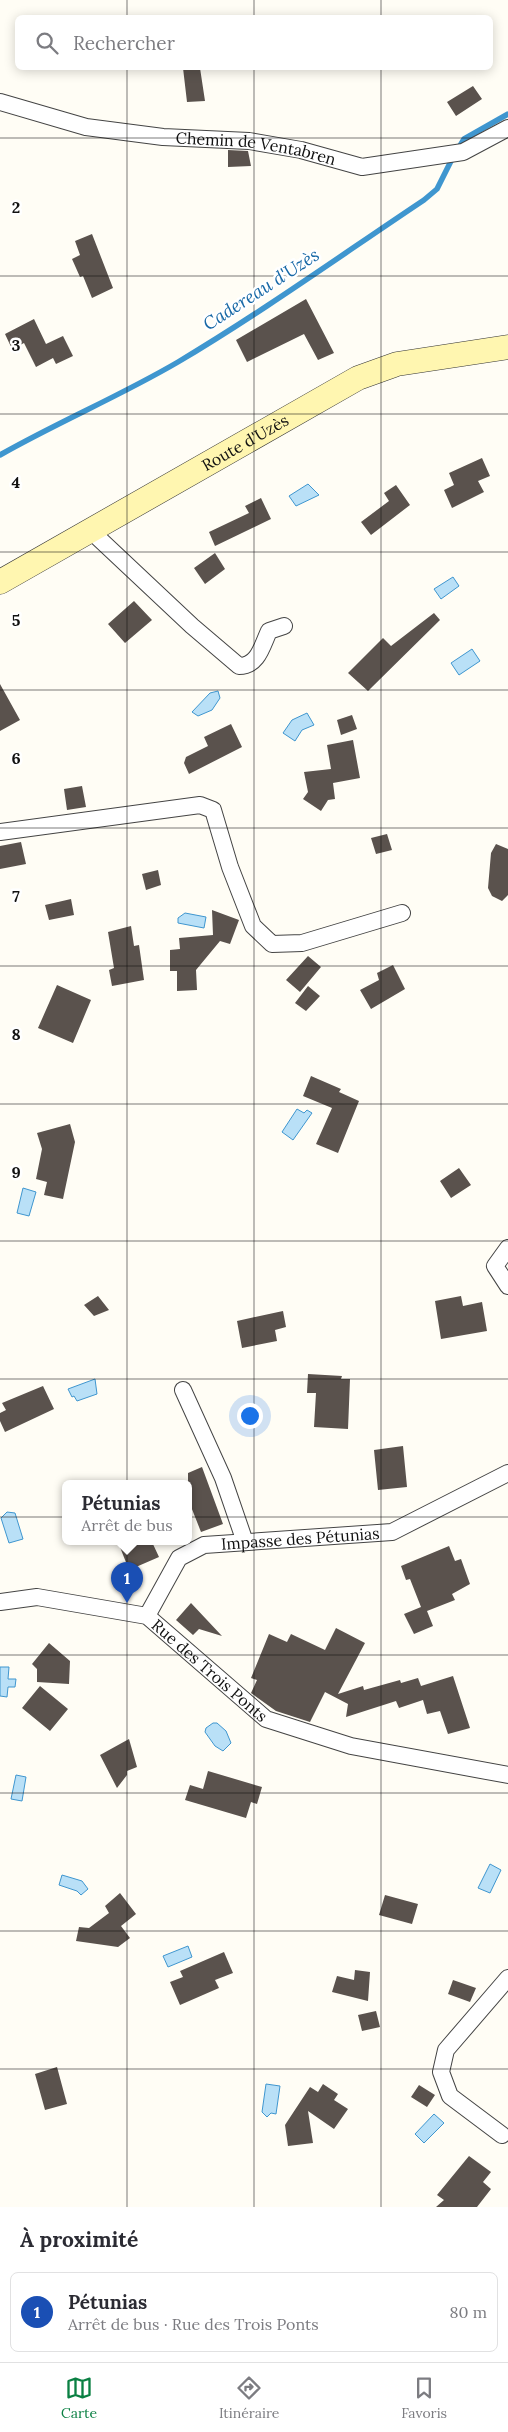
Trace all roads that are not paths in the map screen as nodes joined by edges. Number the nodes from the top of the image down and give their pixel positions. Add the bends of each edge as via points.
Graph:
1 (0, 102) edge
2 (508, 128) edge
3 (508, 347) edge
4 (92, 532) junction
5 (0, 582) edge
6 (284, 626) dead end
7 (0, 832) edge
8 (402, 914) dead end
9 (508, 1248) edge
10 (508, 1286) edge
11 (183, 1390) dead end
12 (508, 1473) edge
13 (245, 1542) junction
14 (0, 1602) edge
15 (147, 1616) junction
16 (508, 1775) edge
17 (508, 1978) edge
18 (502, 2135) dead end

1 - 2 street, Chemin de Ventabren via 86,127 163,137 248,141 301,150 362,167 463,152
3 - 4 main road, Route d'Uzès via 397,364 358,378
4 - 5 main road, Route d'Uzès
4 - 6 street via 239,666 247,666 255,660 269,631
7 - 8 street via 200,805 213,810 230,867 253,926 272,944 302,943
9 - 10 street via 495,1266
11 - 13 street via 223,1478
12 - 13 street, Impasse des Pétunias via 392,1532
13 - 15 street, Impasse des Pétunias via 204,1545 179,1558
14 - 15 street, Rue des Trois Ponts via 37,1597
15 - 16 street, Rue des Trois Ponts via 266,1719 351,1746
17 - 18 street via 446,2050 442,2072 450,2096

